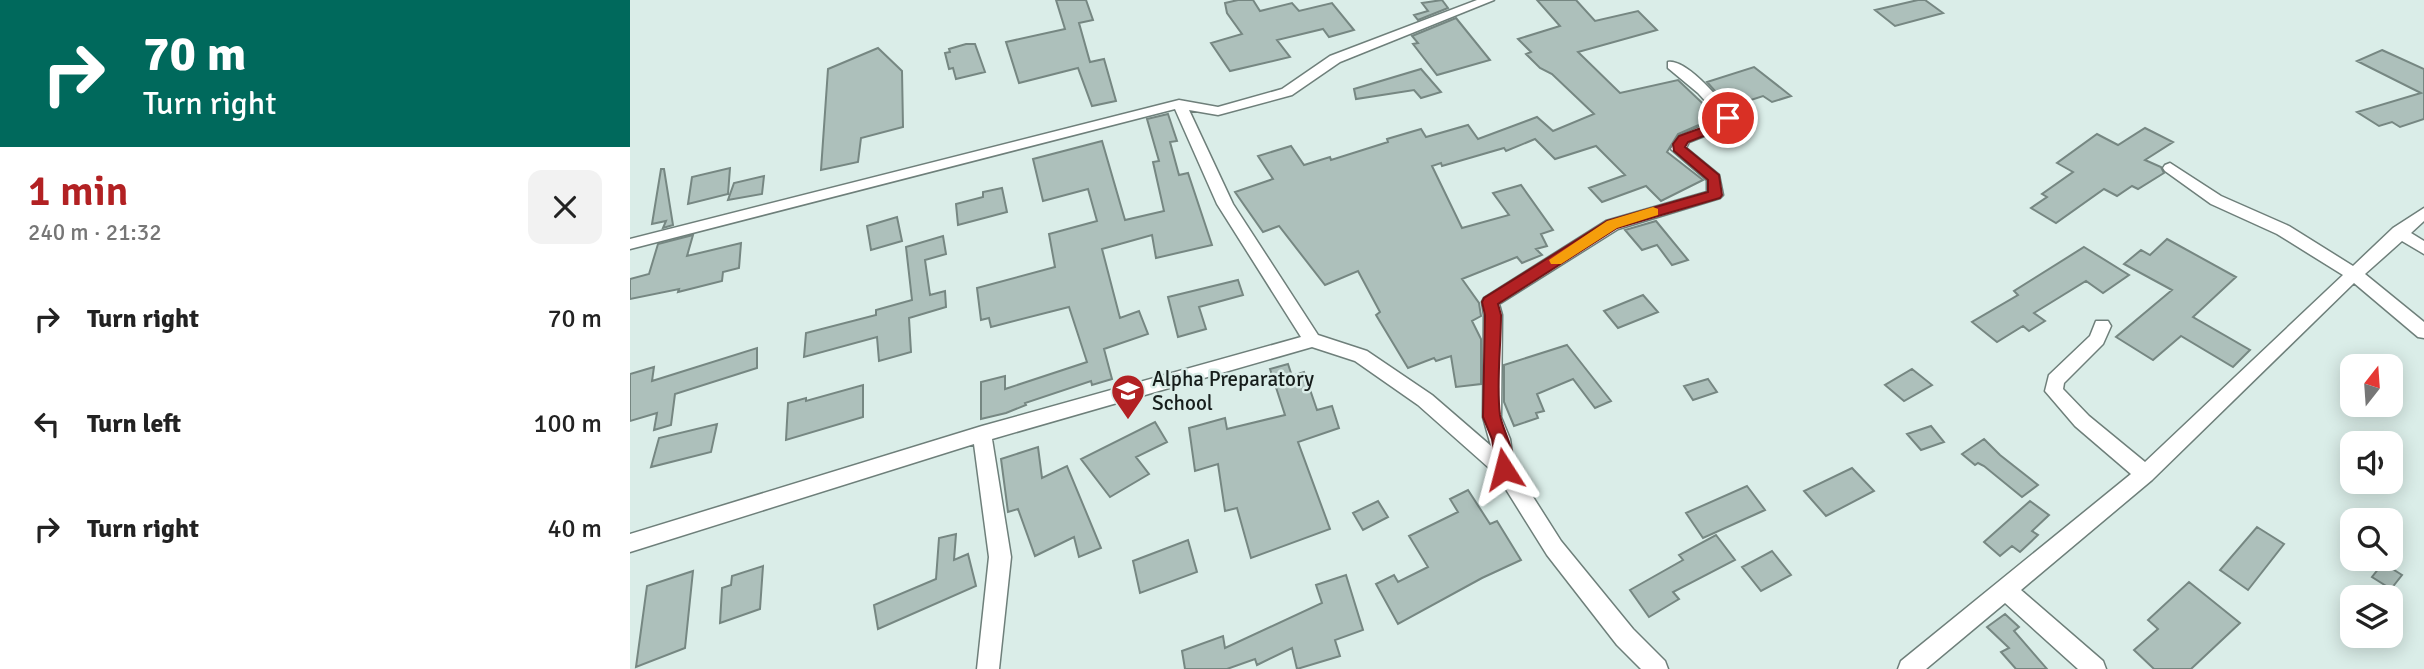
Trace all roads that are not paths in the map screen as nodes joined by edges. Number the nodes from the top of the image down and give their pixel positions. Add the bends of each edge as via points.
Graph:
1 (1488, 0) edge
2 (1673, 65) dead end
3 (1179, 104) junction
4 (2169, 168) dead end
5 (2424, 213) edge
6 (2399, 232) junction
7 (630, 244) edge
8 (2424, 248) edge
9 (2354, 274) junction
10 (2102, 326) dead end
11 (2424, 332) edge
12 (1312, 340) junction
13 (982, 434) junction
14 (1504, 469) junction
15 (2145, 474) junction
16 (630, 543) edge
17 (2004, 589) junction
18 (988, 669) edge
19 (1657, 669) edge
20 (1909, 669) edge
21 (2095, 669) edge

1 - 3 street via 1335,60 1287,92 1218,111
2 - 14 street via 1728,118 1684,139 1678,149 1714,178 1715,195 1612,225 1490,302 1492,417
3 - 7 street
3 - 12 street via 1225,204
4 - 9 street via 2216,200 2283,230
5 - 6 street
6 - 8 street
6 - 9 street
9 - 11 street
9 - 15 street
10 - 15 street via 2097,339 2055,380 2054,391
12 - 13 street
12 - 14 street via 1361,356 1426,400
13 - 16 street
13 - 18 street via 1000,557
14 - 19 street via 1553,548
15 - 17 street
17 - 20 street
17 - 21 street

